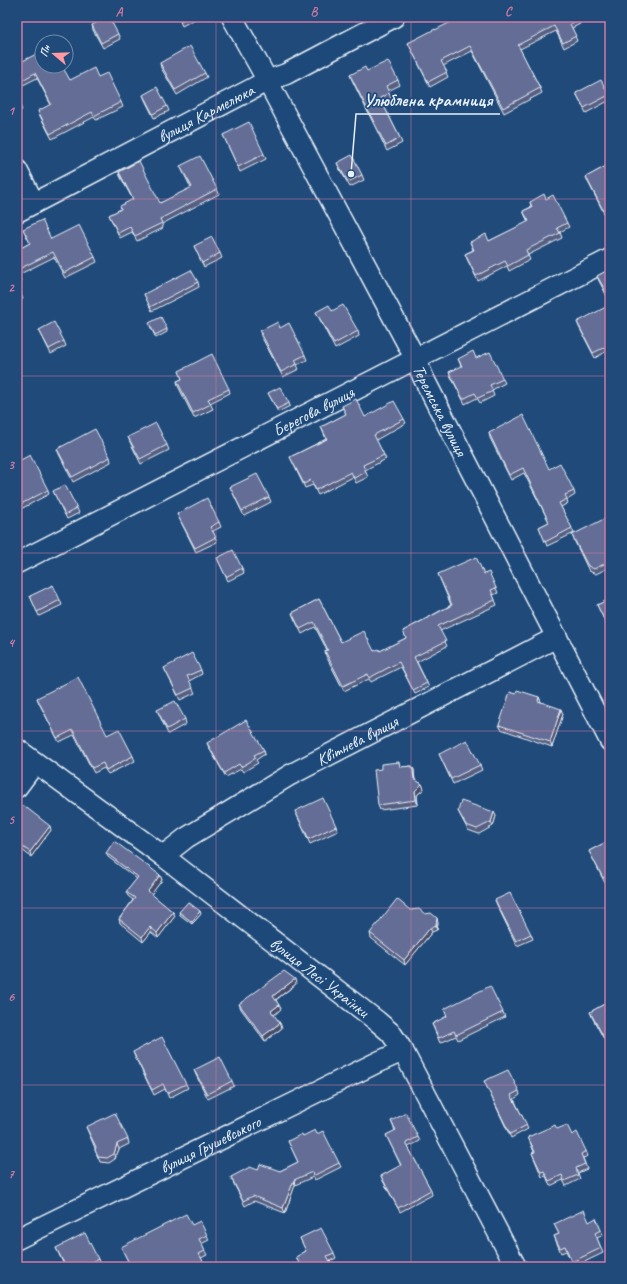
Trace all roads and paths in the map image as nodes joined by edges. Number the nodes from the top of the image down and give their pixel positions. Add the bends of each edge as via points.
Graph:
1 (232, 17) edge
2 (394, 17) edge
3 (267, 81) junction
4 (17, 170) edge
5 (26, 207) edge
6 (610, 259) edge
7 (415, 358) junction
8 (17, 563) edge
9 (557, 637) junction
10 (610, 741) edge
11 (17, 749) edge
12 (35, 763) junction
13 (17, 787) edge
14 (163, 856) junction
15 (403, 1051) junction
16 (17, 1239) edge
17 (516, 1267) edge

1 - 3 street, Теремська вулиця
2 - 3 street, вулиця Кармелюка via 286,74
3 - 5 street, вулиця Кармелюка
3 - 7 street, Теремська вулиця
4 - 5 street
6 - 7 street, Берегова вулиця
7 - 8 street, Берегова вулиця
7 - 9 street, Теремська вулиця
9 - 10 street, Теремська вулиця
9 - 14 street, Квітнева вулиця via 290,775 192,834
11 - 12 street, вулиця Лесі Українки
12 - 13 street
12 - 14 street, вулиця Лесі Українки
14 - 15 street, вулиця Лесі Українки via 377,1021 391,1033
15 - 16 street, вулиця Грушевського
15 - 17 street, вулиця Лесі Українки

